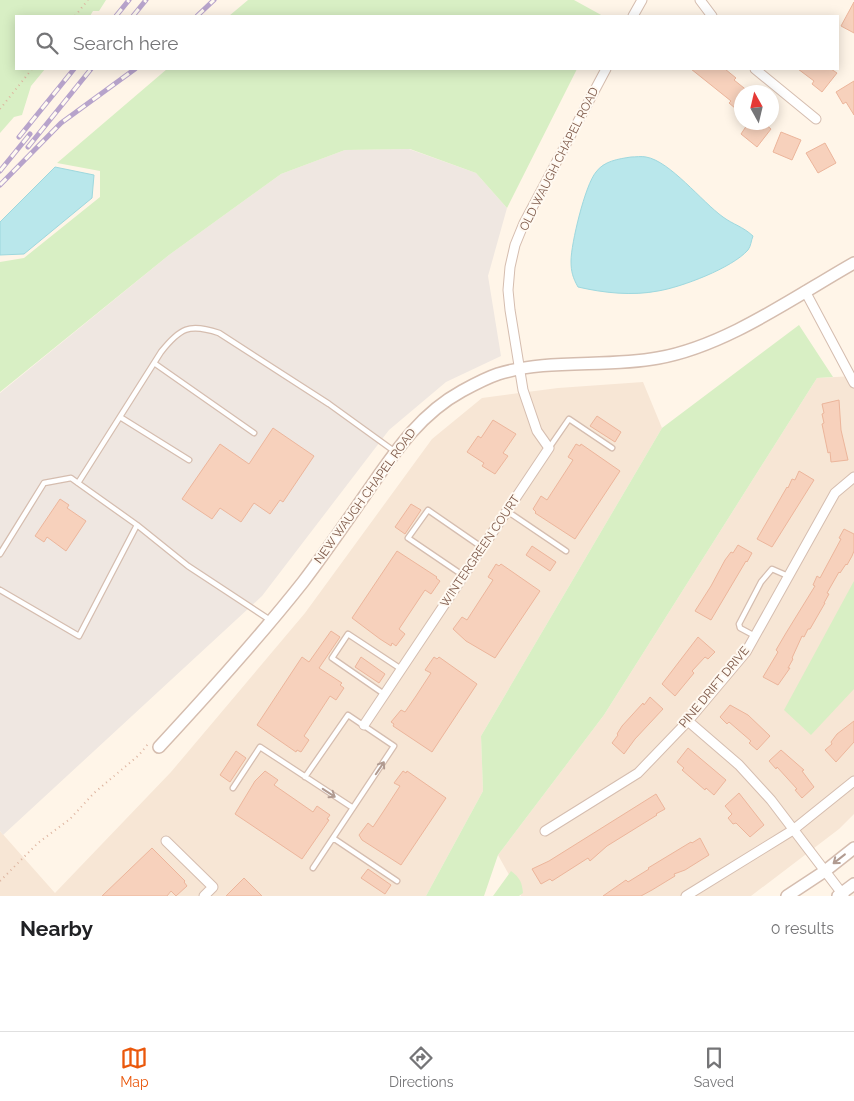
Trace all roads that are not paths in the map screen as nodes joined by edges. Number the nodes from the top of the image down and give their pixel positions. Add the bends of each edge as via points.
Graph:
1 (642, 0) edge
2 (700, 0) edge
3 (634, 15) edge
4 (711, 15) edge
5 (605, 70) edge
6 (756, 70) edge
7 (816, 119) dead end
8 (854, 263) edge
9 (805, 292) junction
10 (154, 363) junction
11 (519, 369) junction
12 (854, 383) edge
13 (120, 417) junction
14 (254, 433) dead end
15 (549, 448) junction
16 (612, 448) dead end
17 (395, 452) junction
18 (189, 460) dead end
19 (854, 477) edge
20 (78, 483) junction
21 (507, 511) junction
22 (137, 525) junction
23 (483, 548) junction
24 (566, 551) dead end
25 (0, 554) edge
26 (464, 576) junction
27 (788, 576) junction
28 (0, 590) edge
29 (271, 621) junction
30 (755, 636) junction
31 (401, 669) junction
32 (384, 694) junction
33 (688, 721) junction
34 (364, 725) junction
35 (154, 744) road end
36 (305, 777) junction
37 (854, 781) edge
38 (232, 788) dead end
39 (353, 808) junction
40 (792, 830) junction
41 (545, 831) dead end
42 (333, 838) junction
43 (166, 840) dead end
44 (854, 848) edge
45 (313, 868) dead end
46 (825, 871) junction
47 (397, 881) dead end
48 (854, 884) edge
49 (841, 895) edge
50 (204, 896) edge
51 (686, 896) edge
52 (786, 896) edge

1 - 3 street
2 - 4 street
5 - 11 street, OLD WAUGH CHAPEL ROAD via 515,245 508,290
6 - 7 street
8 - 9 street, NEW WAUGH CHAPEL ROAD
9 - 11 street, NEW WAUGH CHAPEL ROAD via 737,330 687,351 623,364
9 - 12 street
10 - 13 lane
10 - 14 lane
10 - 17 lane via 172,338 186,329 202,327 219,333 329,404
11 - 15 street via 537,431
11 - 17 street, NEW WAUGH CHAPEL ROAD via 498,374 445,402 420,422
13 - 18 lane
13 - 20 lane
15 - 16 lane via 569,419
15 - 21 street, WINTERGREEN COURT
17 - 29 street, NEW WAUGH CHAPEL ROAD via 332,543
19 - 27 street, PINE DRIFT DRIVE via 835,493
20 - 22 lane
20 - 25 lane via 71,478 44,483
21 - 23 street, WINTERGREEN COURT
21 - 24 lane
22 - 28 lane via 79,636
22 - 29 lane via 188,566
23 - 26 street, WINTERGREEN COURT
23 - 26 lane via 428,510 408,538
26 - 31 street, WINTERGREEN COURT
27 - 30 street, PINE DRIFT DRIVE
27 - 30 lane via 772,569 761,582 739,624 740,628
29 - 35 street, NEW WAUGH CHAPEL ROAD via 238,661
30 - 33 street, PINE DRIFT DRIVE via 746,652
31 - 32 street, WINTERGREEN COURT
31 - 32 lane via 348,634 332,658
32 - 34 street, WINTERGREEN COURT
33 - 40 street via 772,800
33 - 41 street, PINE DRIFT DRIVE via 638,773
34 - 36 lane via 348,715
39 -> 34 lane via 394,746
36 - 38 lane via 260,747
36 -> 39 lane
37 - 40 street
39 - 42 lane
40 - 46 street
40 - 51 street
42 - 45 lane
42 - 47 lane
43 - 50 street via 213,887
44 -> 46 street
46 - 49 street
46 - 52 street
48 - 49 street

